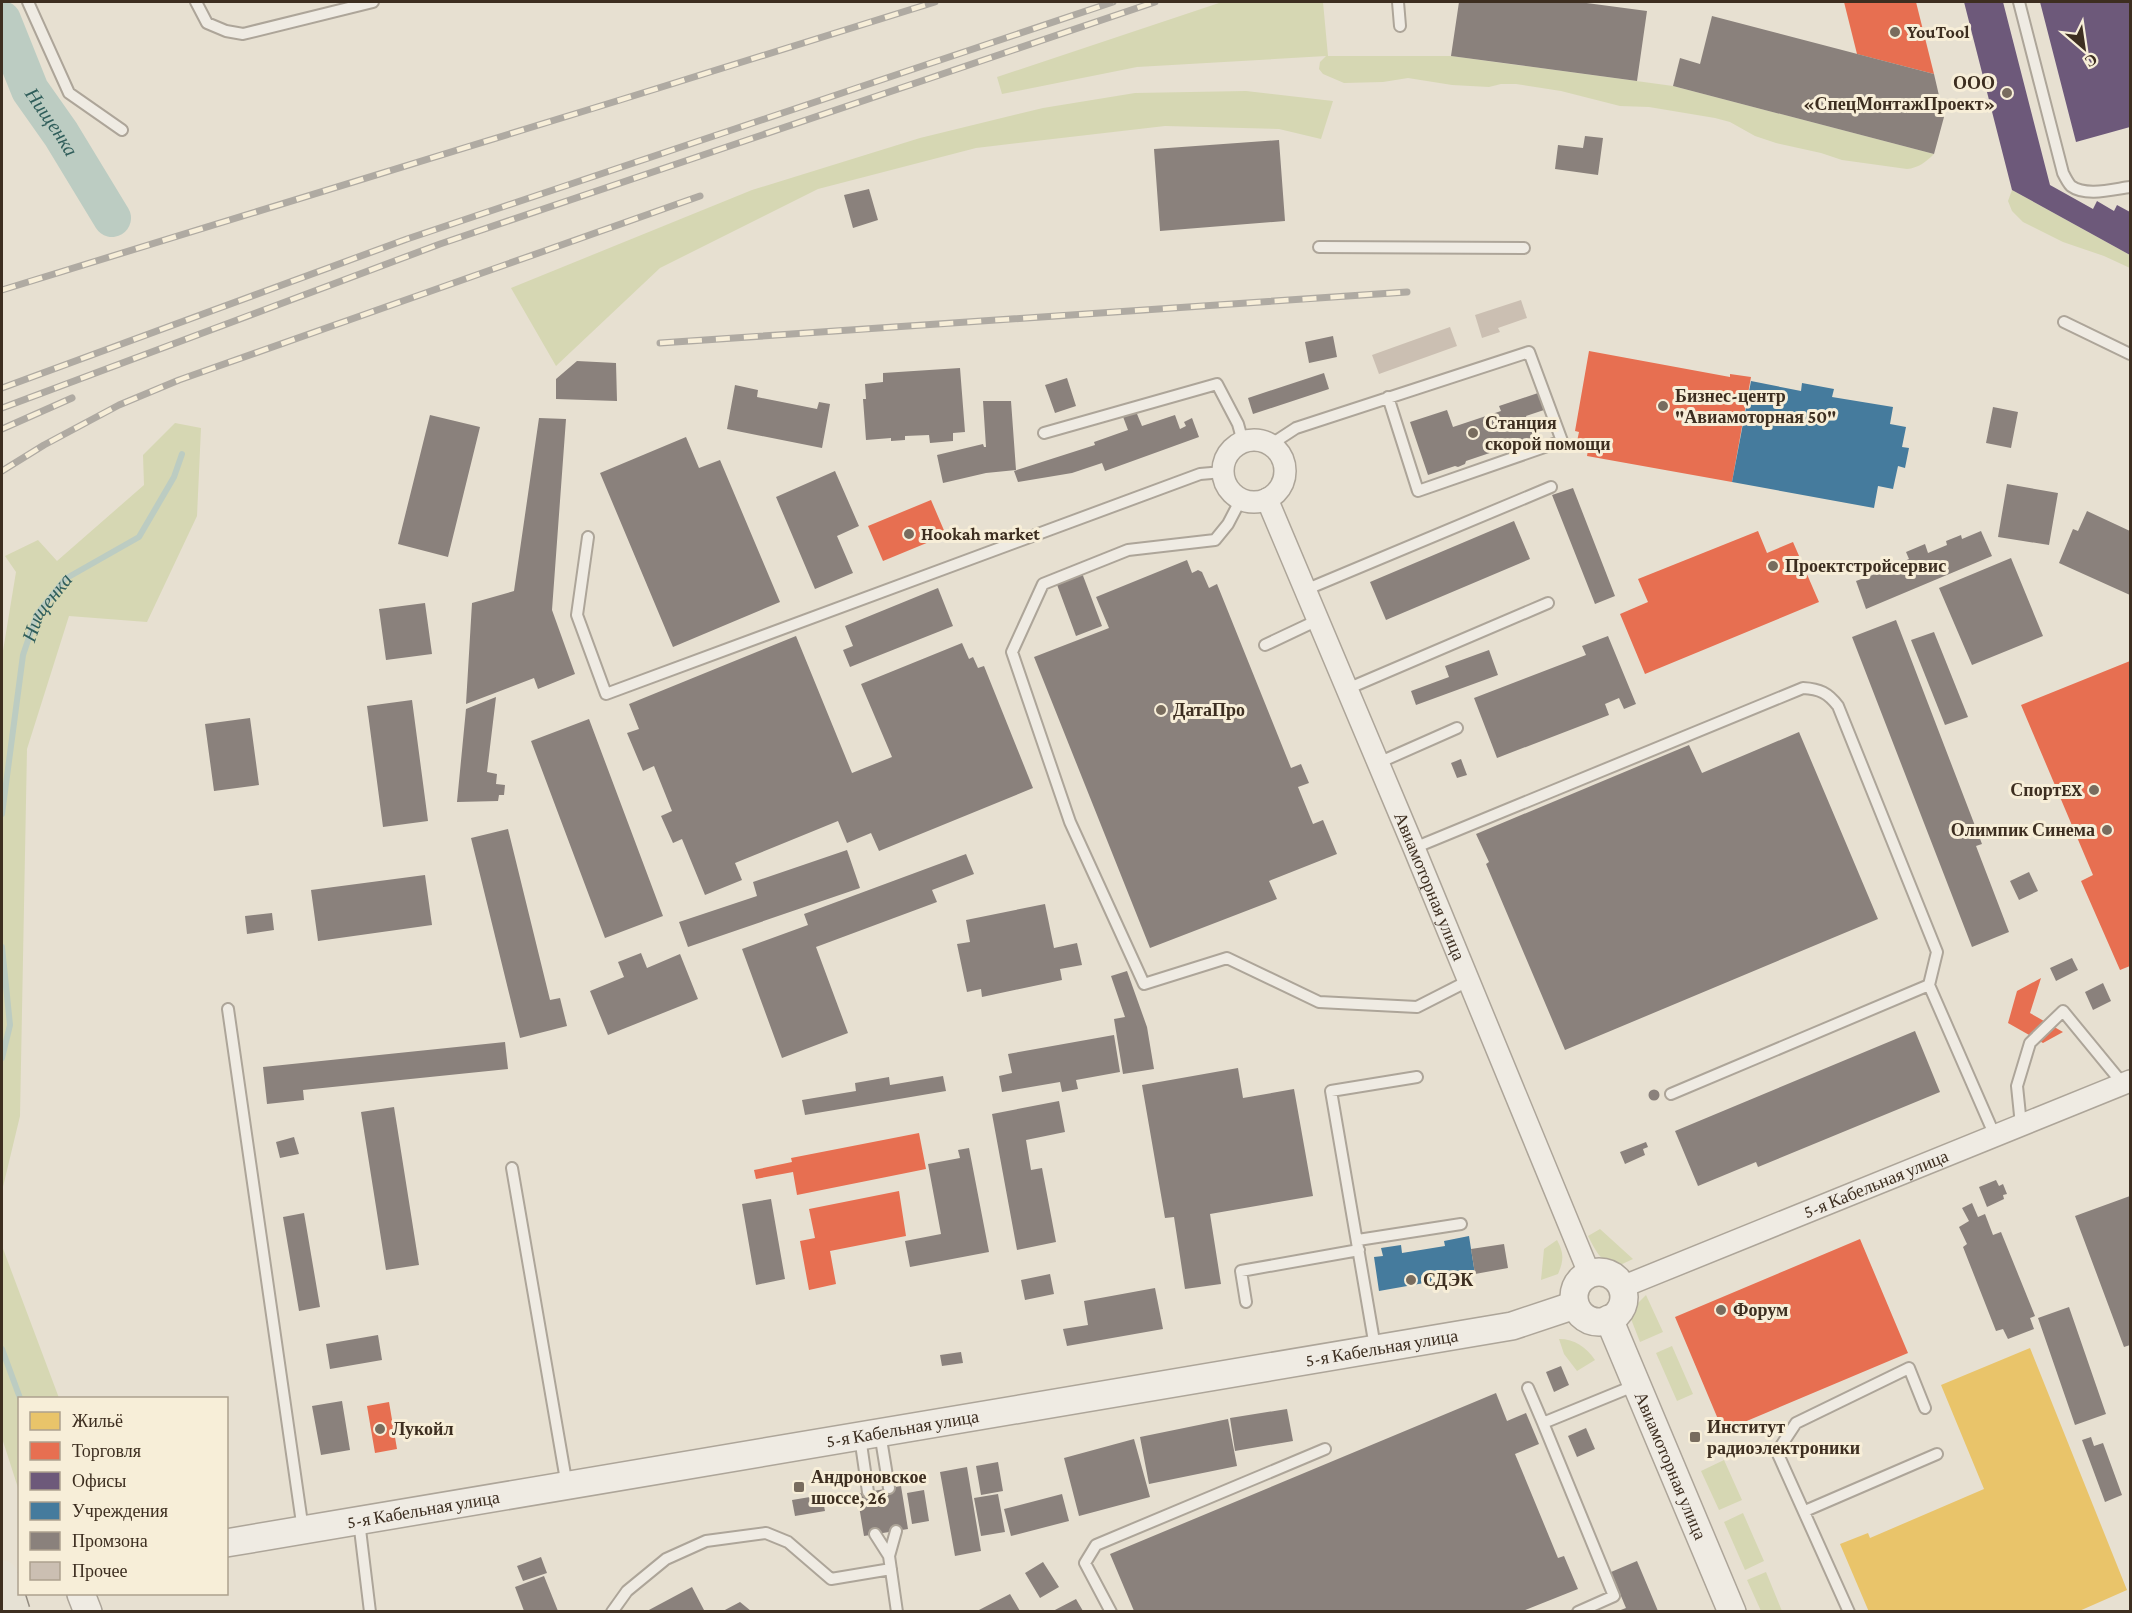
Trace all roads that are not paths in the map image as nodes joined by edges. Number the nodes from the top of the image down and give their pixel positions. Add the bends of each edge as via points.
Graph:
1 (28, 2) edge
2 (196, 2) edge
3 (374, 2) edge
4 (1398, 2) edge
5 (2019, 2) edge
6 (1400, 26) dead end
7 (122, 130) dead end
8 (2130, 187) edge
9 (1319, 248) dead end
10 (1524, 248) dead end
11 (2064, 322) dead end
12 (2130, 354) edge
13 (1388, 397) junction
14 (1044, 433) dead end
15 (1243, 442) junction
16 (1270, 445) junction
17 (1223, 472) junction
18 (1551, 487) dead end
19 (1241, 499) junction
20 (1267, 499) junction
21 (588, 537) dead end
22 (1305, 590) junction
23 (1548, 603) dead end
24 (1318, 620) junction
25 (1264, 645) dead end
26 (1347, 689) junction
27 (1457, 728) dead end
28 (1378, 763) junction
29 (1414, 848) junction
30 (1468, 981) junction
31 (1929, 985) junction
32 (228, 1009) dead end
33 (1417, 1077) dead end
34 (2127, 1082) edge
35 (1671, 1095) dead end
36 (2021, 1125) junction
37 (1995, 1136) junction
38 (512, 1168) dead end
39 (1461, 1224) dead end
40 (1358, 1245) junction
41 (1589, 1273) junction
42 (1622, 1287) junction
43 (1246, 1302) dead end
44 (1575, 1305) junction
45 (1609, 1320) junction
46 (1375, 1348) junction
47 (1636, 1385) junction
48 (1528, 1388) dead end
49 (1925, 1408) dead end
50 (1543, 1424) junction
51 (870, 1435) junction
52 (1325, 1449) dead end
53 (1937, 1454) dead end
54 (567, 1486) junction
55 (889, 1488) dead end
56 (868, 1492) dead end
57 (1805, 1511) junction
58 (359, 1521) junction
59 (303, 1530) junction
60 (896, 1531) dead end
61 (875, 1534) dead end
62 (228, 1543) edge
63 (889, 1556) junction
64 (891, 1569) junction
65 (2, 1577) edge
66 (18, 1579) edge
67 (2, 1582) edge
68 (82, 1595) edge
69 (13, 1611) edge
70 (88, 1611) edge
71 (370, 1611) edge
72 (612, 1611) edge
73 (897, 1611) edge
74 (1112, 1611) edge
75 (1578, 1611) edge
76 (1732, 1611) edge
77 (1849, 1611) edge

1 - 7 lane via 69,93
2 - 3 lane via 207,24 243,34
4 - 6 lane
5 - 8 lane via 2067,180 2071,186 2085,191
9 - 10 lane
11 - 12 lane
13 - 13 lane via 1529,352 1562,441 1418,491
13 - 16 lane via 1296,428
14 - 15 lane via 1217,384
15 - 16 street via 1257,440
15 - 17 street via 1227,457
16 - 20 street via 1282,459 1284,478 1275,494
17 - 19 street via 1228,488
17 - 21 lane via 1200,474 606,694 577,615
18 - 22 lane
19 - 20 street
19 - 30 lane via 1215,540 1128,550 1043,584 1012,652 1070,822 1144,984 1227,958 1319,1002 1418,1007
20 - 22 street, Авиамоторная улица
22 - 24 street, Авиамоторная улица
23 - 26 lane
24 - 25 lane
24 - 26 street, Авиамоторная улица
26 - 28 street, Авиамоторная улица
27 - 28 lane
28 - 29 street, Авиамоторная улица
29 - 30 street, Авиамоторная улица
29 - 31 lane via 1803,688 1816,688 1830,695 1838,706 1937,952
30 - 41 street, Авиамоторная улица
31 - 35 lane
31 - 37 lane
32 - 59 lane
33 - 40 lane via 1331,1091
34 - 36 street, 5-я Кабельная улица
34 - 36 lane via 2063,1011 2030,1043 2017,1086
36 - 37 street, 5-я Кабельная улица
37 - 42 street, 5-я Кабельная улица
38 - 54 lane
39 - 40 lane
40 - 43 lane via 1241,1271
40 - 46 lane
41 - 42 street via 1612,1275
41 - 44 street via 1574,1290
42 - 45 street via 1620,1310
44 - 45 street via 1585,1318
44 - 46 street, 5-я Кабельная улица via 1512,1326
45 - 47 street, Авиамоторная улица
46 - 51 street, 5-я Кабельная улица
47 - 50 lane
47 - 76 street, Авиамоторная улица
48 - 50 lane
49 - 57 lane via 1909,1368 1796,1423 1777,1452
50 - 75 lane via 1614,1596
51 - 54 street, 5-я Кабельная улица
51 - 55 lane
51 - 56 lane
52 - 74 lane via 1096,1545 1085,1563
53 - 57 lane
54 - 58 street, 5-я Кабельная улица
57 - 77 lane
58 - 59 street, 5-я Кабельная улица
58 - 71 lane
59 - 62 street, 5-я Кабельная улица
60 - 63 lane
61 - 63 lane
63 - 64 lane
64 - 72 lane via 831,1579 788,1542 765,1533 706,1542 666,1559 627,1591
64 - 73 lane
65 - 69 main road, bridge
66 - 67 street
68 - 70 street

